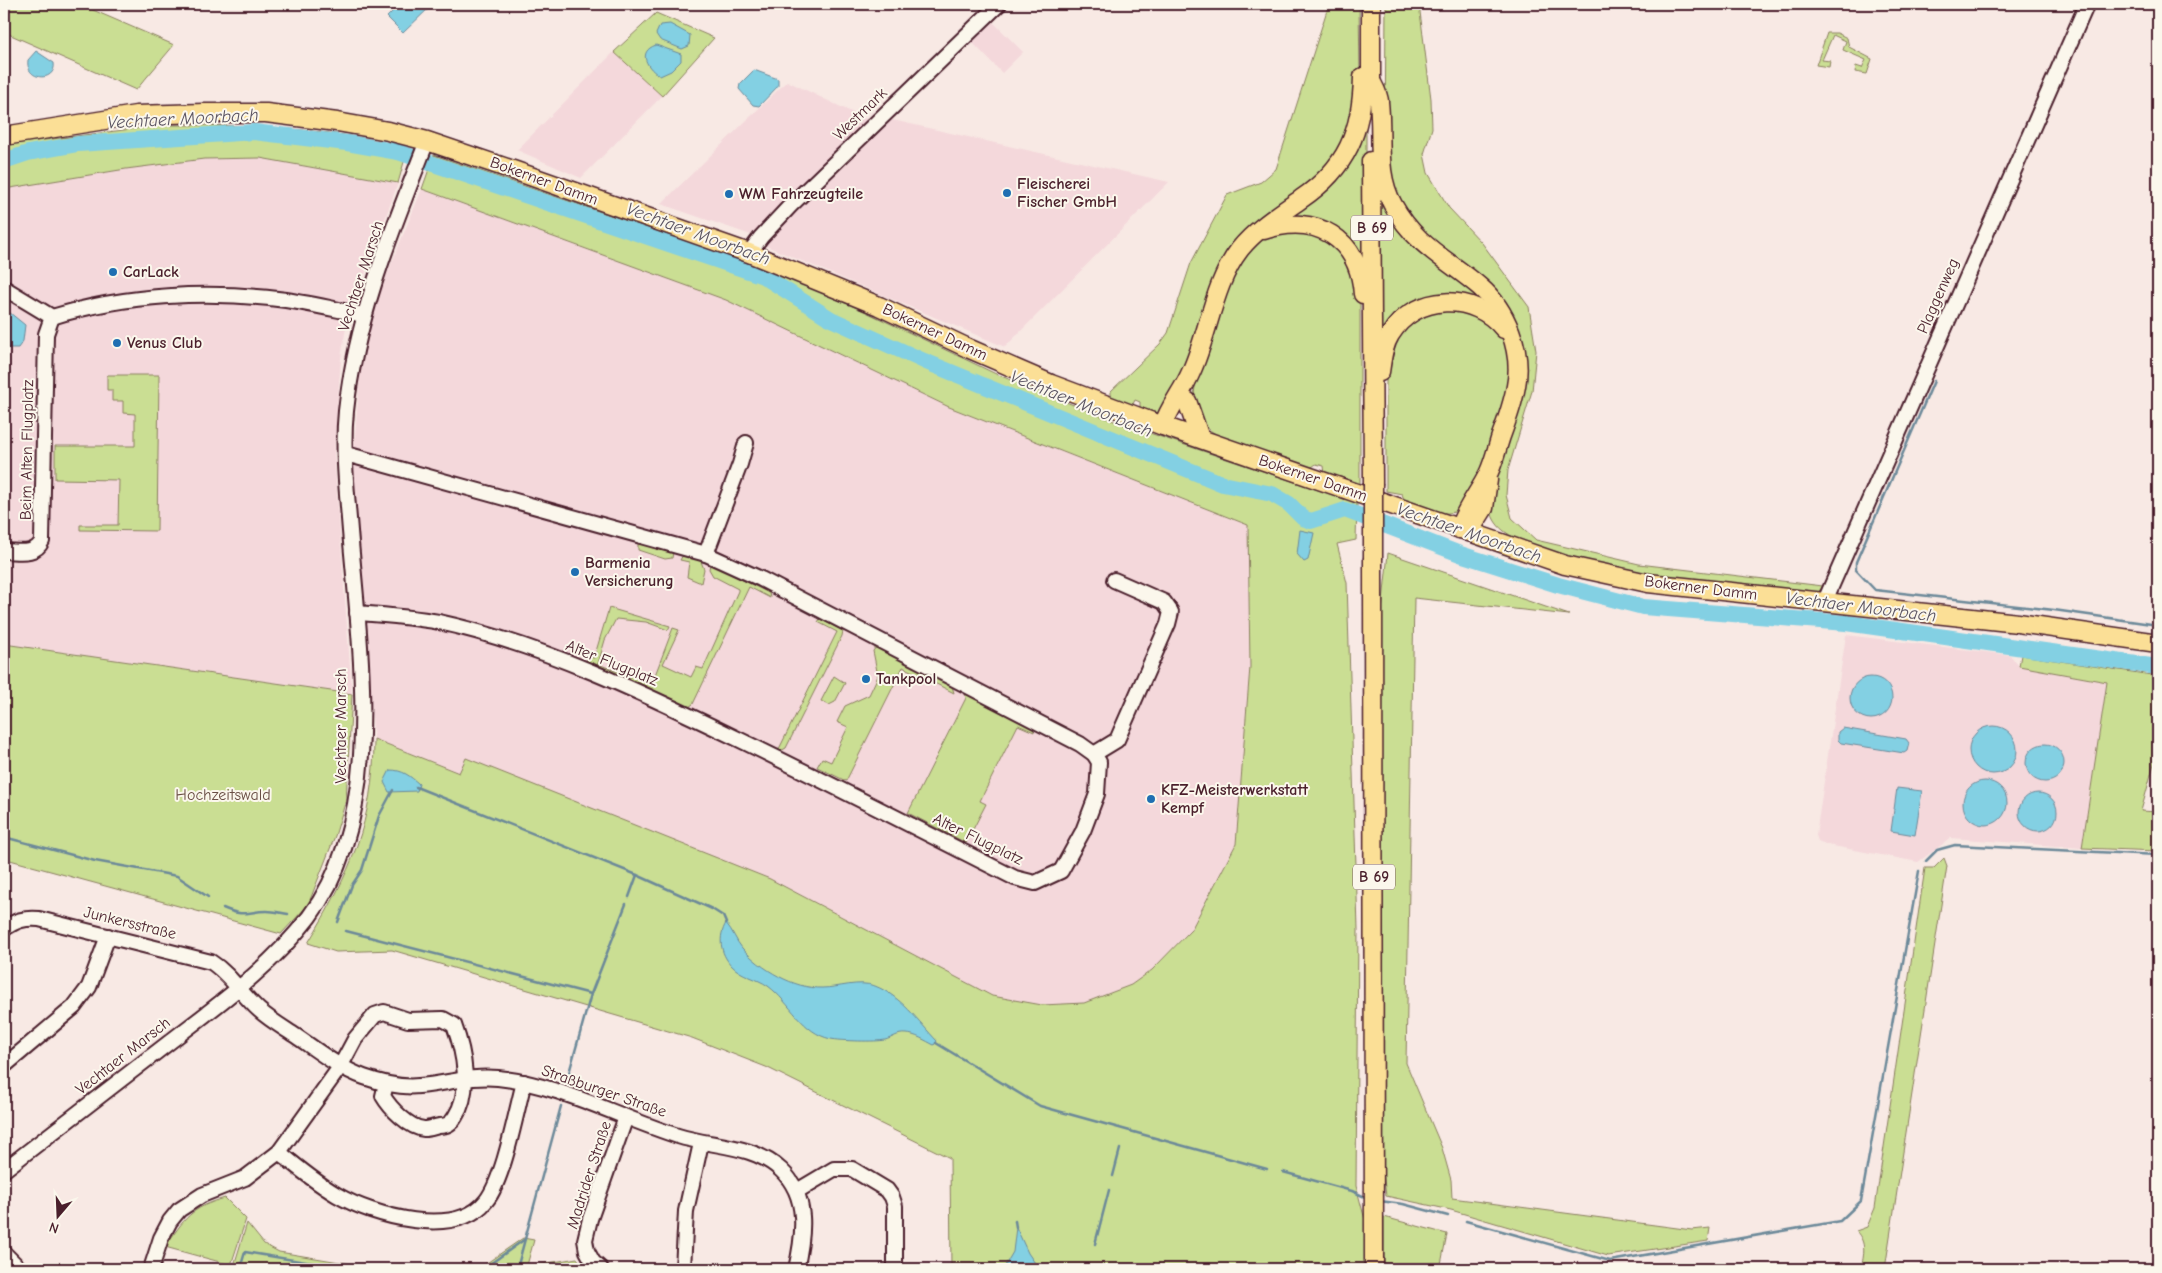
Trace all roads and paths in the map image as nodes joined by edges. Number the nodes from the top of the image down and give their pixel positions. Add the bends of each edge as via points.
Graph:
1 (999, 4) edge
2 (1371, 4) edge
3 (2087, 4) edge
4 (1371, 38) junction
5 (1371, 80) junction
6 (4, 136) edge
7 (424, 147) junction
8 (1259, 231) junction
9 (749, 253) junction
10 (4, 288) edge
11 (364, 315) junction
12 (52, 317) junction
13 (1513, 342) junction
14 (1191, 372) junction
15 (1372, 375) junction
16 (1187, 401) junction
17 (1168, 427) junction
18 (1373, 436) junction
19 (1200, 438) junction
20 (746, 443) dead end
21 (346, 454) junction
22 (1489, 472) junction
23 (1484, 508) junction
24 (1464, 531) junction
25 (1498, 542) junction
26 (4, 551) edge
27 (706, 554) junction
28 (1114, 580) dead end
29 (1824, 603) junction
30 (357, 613) junction
31 (2158, 643) edge
32 (1094, 754) junction
33 (4, 929) edge
34 (108, 936) junction
35 (238, 989) junction
36 (7, 1058) edge
37 (340, 1067) junction
38 (465, 1079) junction
39 (524, 1082) junction
40 (386, 1084) junction
41 (626, 1117) junction
42 (701, 1143) junction
43 (279, 1152) junction
44 (4, 1170) edge
45 (797, 1191) junction
46 (4, 1253) edge
47 (20, 1269) edge
48 (151, 1269) edge
49 (601, 1269) edge
50 (683, 1269) edge
51 (796, 1269) edge
52 (895, 1269) edge
53 (1374, 1269) edge

1 - 9 street, Westmark via 790,206 760,236
2 - 4 main road, B 69
3 - 29 street, Plaggenweg
4 - 5 main road, B 69
4 - 8 main road via 1364,55 1360,119 1347,152 1322,184
5 - 13 main road via 1380,100 1381,164 1392,204 1402,221 1427,249 1473,281 1496,303 1504,315
5 - 15 main road, B 69
6 - 7 main road, Bokerner Damm via 136,115 266,114 337,122
7 - 9 main road, Bokerner Damm
7 - 11 street, Vechtaer Marsch
8 - 14 main road via 1231,263
8 - 15 main road via 1290,224 1312,226 1330,233 1348,249 1360,272 1365,353
9 - 17 main road, Bokerner Damm via 879,306 1042,380
10 - 12 street
11 - 12 street via 286,300 176,295
11 - 21 street, Vechtaer Marsch via 346,414
12 - 26 street, Beim Alten Flugplatz via 46,334 42,541 30,552
13 - 18 main road via 1489,313 1469,304 1452,301 1416,309 1401,320 1383,352 1379,413
13 - 22 main road via 1516,384
14 - 16 main road
14 - 17 main road
15 - 18 main road, B 69
16 - 17 main road via 1182,415
16 - 19 main road
17 - 19 main road, Bokerner Damm
18 - 53 main road, B 69, bridge
19 - 24 main road, Bokerner Damm
20 - 27 street
21 - 27 street
21 - 30 street, Vechtaer Marsch
22 - 23 main road
22 - 24 main road
23 - 24 main road
23 - 25 main road
24 - 25 main road, Bokerner Damm
25 - 29 main road, Bokerner Damm via 1565,565 1648,583
27 - 32 street via 761,579
28 - 32 street via 1164,602 1171,612 1117,740
29 - 31 main road, Bokerner Damm via 2018,623
30 - 32 street, Alter Flugplatz via 448,624 496,637 578,668 659,701 779,758 1014,878 1035,883 1062,871 1083,831 1097,794 1099,762
30 - 35 street, Vechtaer Marsch via 362,724 358,792 349,835 336,870 311,915 280,953
33 - 34 street, Junkersstraße via 16,920 26,918
34 - 35 street, Junkersstraße via 211,962
34 - 36 street via 89,987 74,1007
35 - 37 street, Straßburger Straße via 260,1011
35 - 44 street, Vechtaer Marsch
37 - 38 street via 355,1039 375,1015 384,1012 408,1020 443,1019 454,1025 461,1043
37 - 40 street, Straßburger Straße
37 - 43 street
38 - 39 street, Straßburger Straße via 496,1078
38 - 40 street, Straßburger Straße via 418,1087
38 - 40 street via 455,1118 447,1125 422,1129 389,1106 383,1096
39 - 41 street, Straßburger Straße via 570,1095
39 - 43 street via 496,1187 486,1202 455,1220 406,1218 359,1205 308,1176
41 - 42 street, Straßburger Straße
41 - 49 street, Madrider Straße via 585,1240 593,1262
42 - 45 street, Straßburger Straße via 762,1156 781,1170
42 - 50 street via 686,1211
43 - 48 street via 245,1178 202,1195 179,1210 161,1238
45 - 51 street, Straßburger Straße via 803,1223
45 - 52 street via 841,1167 852,1169 887,1190 895,1206
46 - 47 street

